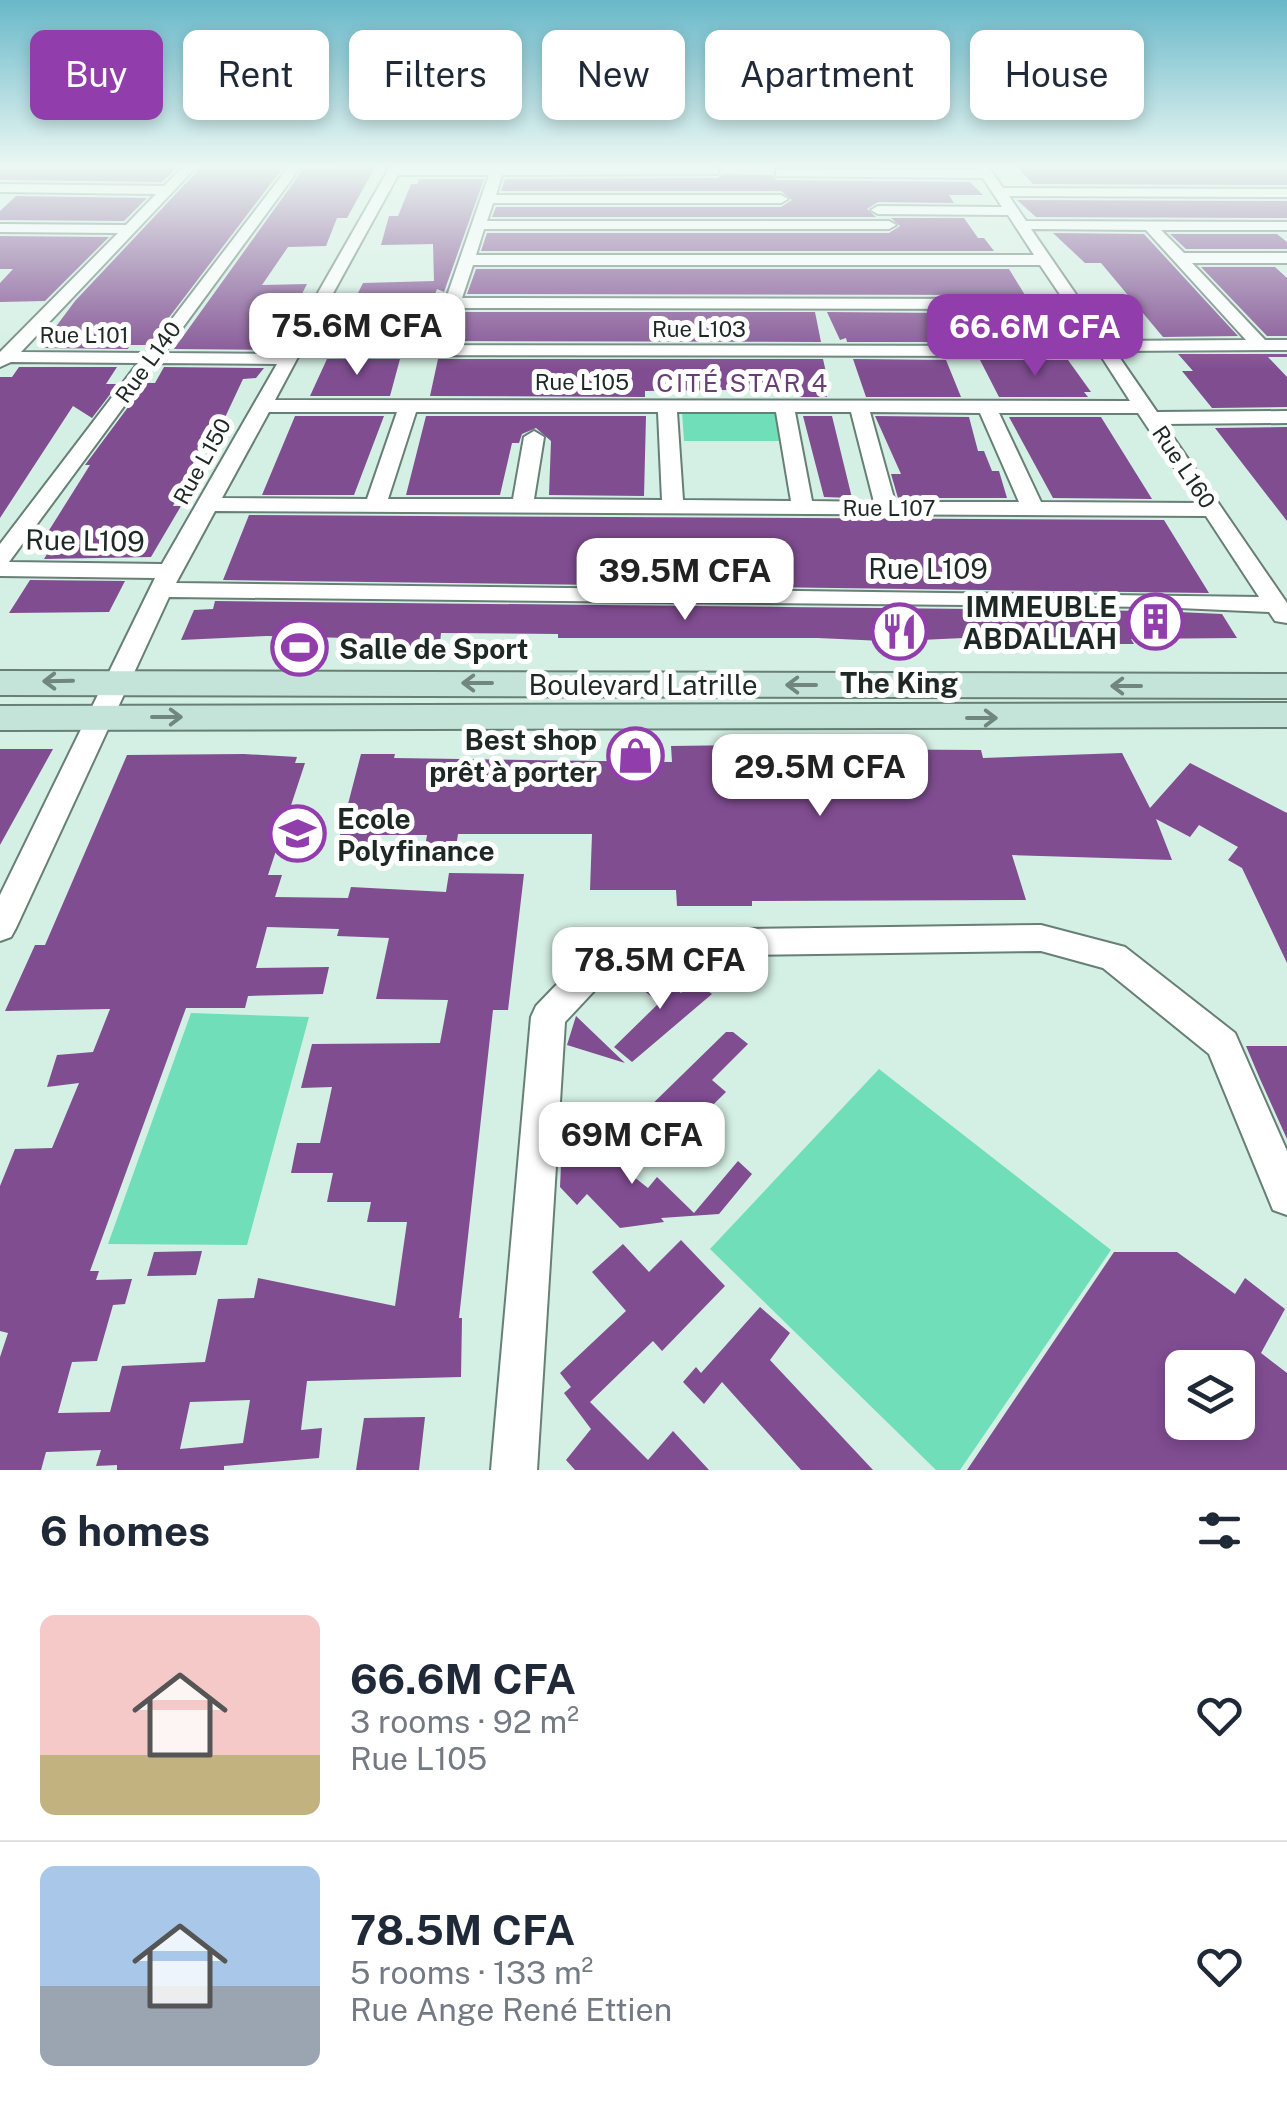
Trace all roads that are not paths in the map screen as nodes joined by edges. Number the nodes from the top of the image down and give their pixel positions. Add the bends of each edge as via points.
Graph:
1 (125, 234) edge
2 (244, 234) edge
3 (358, 234) edge
4 (475, 234) edge
5 (1027, 234) edge
6 (1157, 234) edge
7 (1180, 258) junction
8 (1279, 258) edge
9 (467, 260) junction
10 (1045, 260) junction
11 (1287, 272) edge
12 (452, 304) junction
13 (1073, 304) junction
14 (308, 322) junction
15 (1287, 345) edge
16 (1261, 346) junction
17 (1104, 348) junction
18 (290, 354) junction
19 (150, 358) junction
20 (2, 359) edge
21 (261, 406) junction
22 (784, 406) junction
23 (860, 406) junction
24 (987, 406) junction
25 (408, 407) junction
26 (667, 407) junction
27 (1147, 412) junction
28 (1287, 417) edge
29 (534, 437) dead end
30 (206, 504) junction
31 (375, 505) junction
32 (673, 507) junction
33 (522, 508) junction
34 (803, 508) junction
35 (886, 508) junction
36 (1033, 509) junction
37 (1212, 510) junction
38 (0, 559) edge
39 (0, 569) edge
40 (165, 580) junction
41 (1282, 612) edge
42 (116, 680) junction
43 (0, 682) edge
44 (1287, 686) edge
45 (1287, 715) edge
46 (0, 718) edge
47 (101, 718) junction
48 (0, 928) edge
49 (1287, 1196) edge
50 (514, 1470) edge

1 - 20 street
2 - 19 street, Rue L140
3 - 14 street, Rue L150
4 - 9 street
5 - 10 street, Rue L160
6 - 7 street
7 - 8 street
7 - 16 street
8 - 11 street
9 - 10 street
9 - 12 street
10 - 13 street, Rue L160
12 - 13 street
12 - 14 street via 448,319 438,323
13 - 17 street, Rue L160
14 - 18 street, Rue L150
15 - 16 street, Rue L103
16 - 17 street, Rue L103
17 - 18 street, Rue L103
17 - 27 street, Rue L160
18 - 19 street, Rue L101
18 - 21 street, Rue L150
19 - 20 street, Rue L101
19 - 38 street, Rue L140
21 - 25 street, Rue L105
21 - 30 street, Rue L150
22 - 23 street, Rue L105
22 - 26 street, Rue L105
22 - 34 street
23 - 24 street, Rue L105
23 - 35 street
24 - 27 street, Rue L105
24 - 36 street
25 - 26 street, Rue L105
25 - 31 street
26 - 32 street
27 - 28 street, Rue L105
27 - 37 street, Rue L160
29 - 33 street
30 - 31 street, Rue L107
30 - 40 street, Rue L150
31 - 33 street, Rue L107
32 - 33 street, Rue L107
32 - 34 street, Rue L107
34 - 35 street, Rue L107
35 - 36 street, Rue L107
36 - 37 street, Rue L107
37 - 41 street, Rue L160
39 - 40 street, Rue L109
40 - 41 street, Rue L109 via 1156,600
40 - 42 street, Rue L150
42 -> 43 main road, Boulevard Latrille
44 -> 42 main road, Boulevard Latrille
42 - 47 street, Rue L150
47 -> 45 main road, Boulevard Latrille
46 - 47 main road, Boulevard Latrille
47 - 48 street, Rue L150
49 - 50 street via 1222,1044 1113,957 1041,938 855,938 677,943 598,963 548,1016

